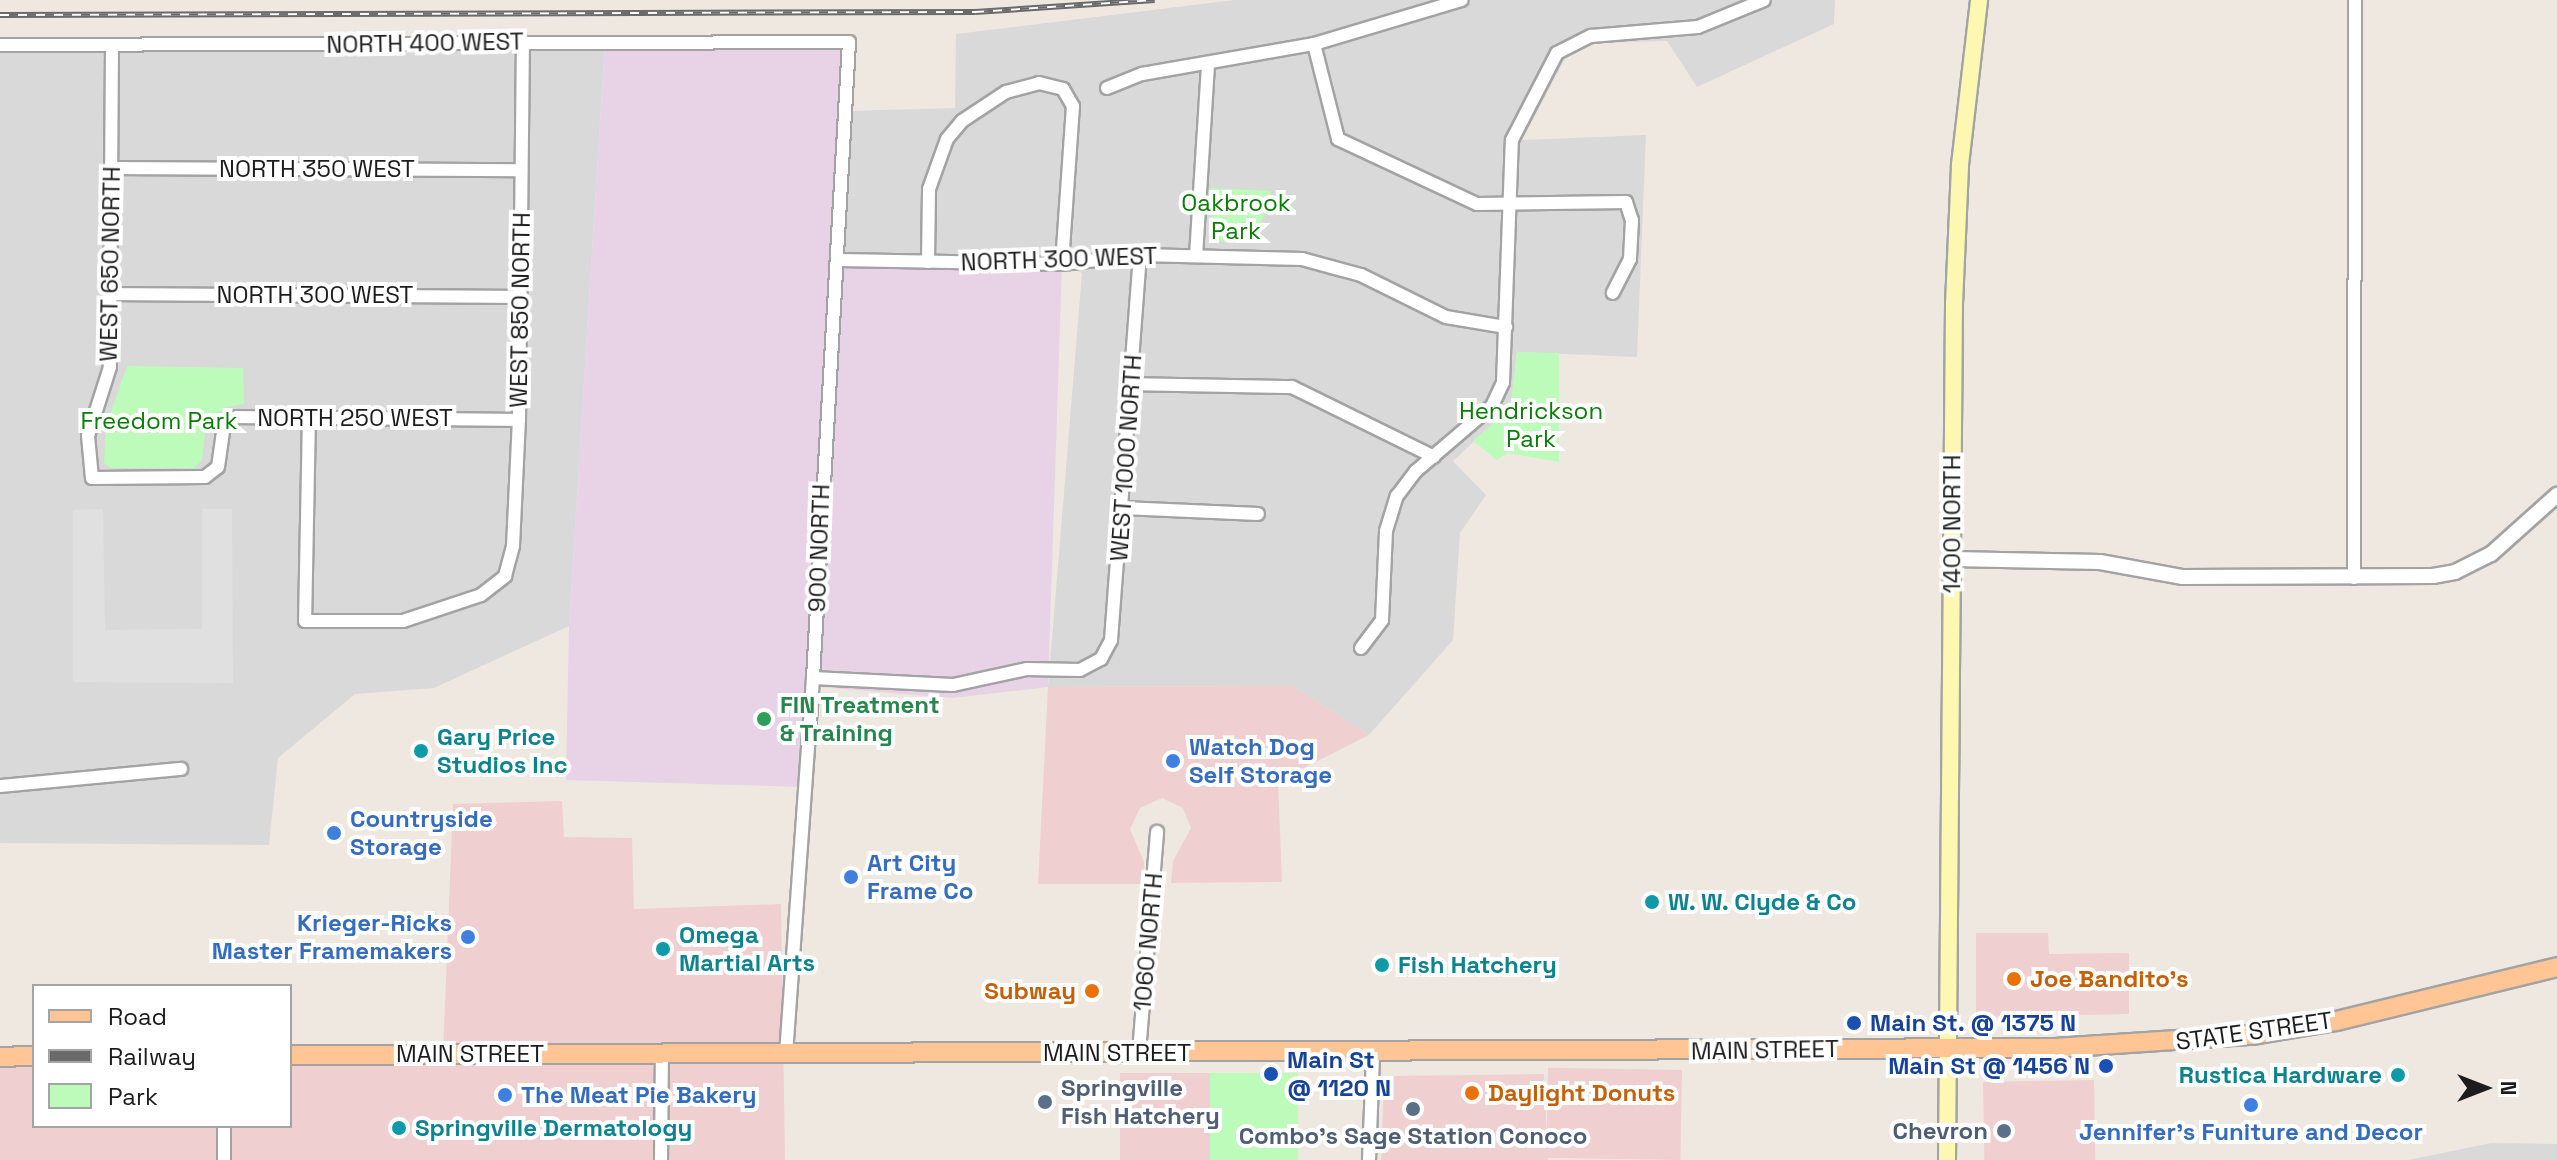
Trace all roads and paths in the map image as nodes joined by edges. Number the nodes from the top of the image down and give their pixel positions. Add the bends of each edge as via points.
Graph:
1 (1462, 0) edge
2 (1764, 0) edge
3 (1979, 0) edge
4 (2355, 0) edge
5 (523, 42) junction
6 (849, 42) joint
7 (1314, 44) junction
8 (0, 45) edge
9 (112, 46) junction
10 (1208, 63) junction
11 (1107, 88) dead end
12 (112, 168) junction
13 (521, 170) junction
14 (1511, 207) junction
15 (1140, 255) junction
16 (1196, 256) junction
17 (839, 260) junction
18 (928, 262) junction
19 (1062, 264) junction
20 (1613, 293) dead end
21 (110, 294) junction
22 (519, 297) junction
23 (1506, 327) junction
24 (1131, 384) junction
25 (309, 416) junction
26 (519, 420) junction
27 (1434, 457) junction
28 (92, 478) joint
29 (2557, 495) edge
30 (1123, 508) junction
31 (1258, 514) dead end
32 (1952, 559) junction
33 (2354, 578) junction
34 (1361, 648) dead end
35 (813, 678) junction
36 (181, 769) dead end
37 (0, 786) edge
38 (1157, 832) dead end
39 (2557, 967) edge
40 (1945, 1048) junction
41 (1139, 1052) junction
42 (786, 1053) junction
43 (662, 1054) junction
44 (292, 1055) edge
45 (1373, 1055) junction
46 (32, 1056) edge
47 (0, 1057) edge
48 (224, 1128) edge
49 (224, 1160) edge
50 (661, 1160) edge
51 (1369, 1160) edge
52 (1947, 1160) edge

1 - 7 street
2 - 14 street via 1675,32 1591,36 1564,46 1518,121 1510,155
3 - 32 main road, 1400 NORTH via 1958,211
4 - 33 street
5 - 6 street, NORTH 400 WEST
5 - 9 street, NORTH 400 WEST
5 - 13 street, WEST 850 NORTH
6 - 17 street, 900 NORTH
7 - 10 street
7 - 14 street via 1338,139 1477,204
8 - 9 street, NORTH 400 WEST
9 - 12 street, WEST 650 NORTH
10 - 11 street via 1142,74
10 - 16 street
12 - 13 street, NORTH 350 WEST
12 - 21 street, WEST 650 NORTH
13 - 22 street, WEST 850 NORTH
14 - 20 street via 1626,202 1632,220 1630,259
14 - 23 street
15 - 16 street, NORTH 300 WEST
15 - 19 street, NORTH 300 WEST
15 - 24 street, WEST 1000 NORTH
16 - 23 street, NORTH 300 WEST via 1264,255 1328,264 1446,317
17 - 18 street, NORTH 300 WEST
17 - 35 street, 900 NORTH via 820,499
18 - 19 street, NORTH 300 WEST
18 - 19 street via 933,171 947,139 962,121 1022,85 1047,83 1067,93 1073,106
21 - 22 street, NORTH 300 WEST
21 - 28 street, WEST 650 NORTH via 110,367 88,436
22 - 26 street, WEST 850 NORTH
23 - 27 street via 1503,382 1492,406
24 - 27 street via 1292,387
24 - 30 street, WEST 1000 NORTH
25 - 26 street, NORTH 250 WEST
25 - 26 street, WEST 850 NORTH via 305,621 403,621 481,595 505,576 513,546
25 - 28 street, NORTH 250 WEST via 229,419 220,432 218,467 196,480
27 - 34 street via 1397,496 1386,531 1382,620
29 - 33 street via 2491,554 2455,572
30 - 31 street
30 - 35 street, WEST 1000 NORTH via 1111,640 1101,659 1080,670 1027,669 953,685
32 - 33 street via 2077,560 2182,577
32 - 40 main road, 1400 NORTH
35 - 42 street, 900 NORTH
36 - 37 street
38 - 41 street, 1060 NORTH
39 - 40 main road, STATE STREET via 2336,1021 2253,1035 2103,1046
40 - 45 main road, MAIN STREET
40 - 52 main road, 1400 NORTH
41 - 42 main road, MAIN STREET
41 - 45 main road, MAIN STREET
42 - 43 main road, MAIN STREET
43 - 44 main road, MAIN STREET
43 - 50 street
45 - 51 street
46 - 47 main road
48 - 49 street

